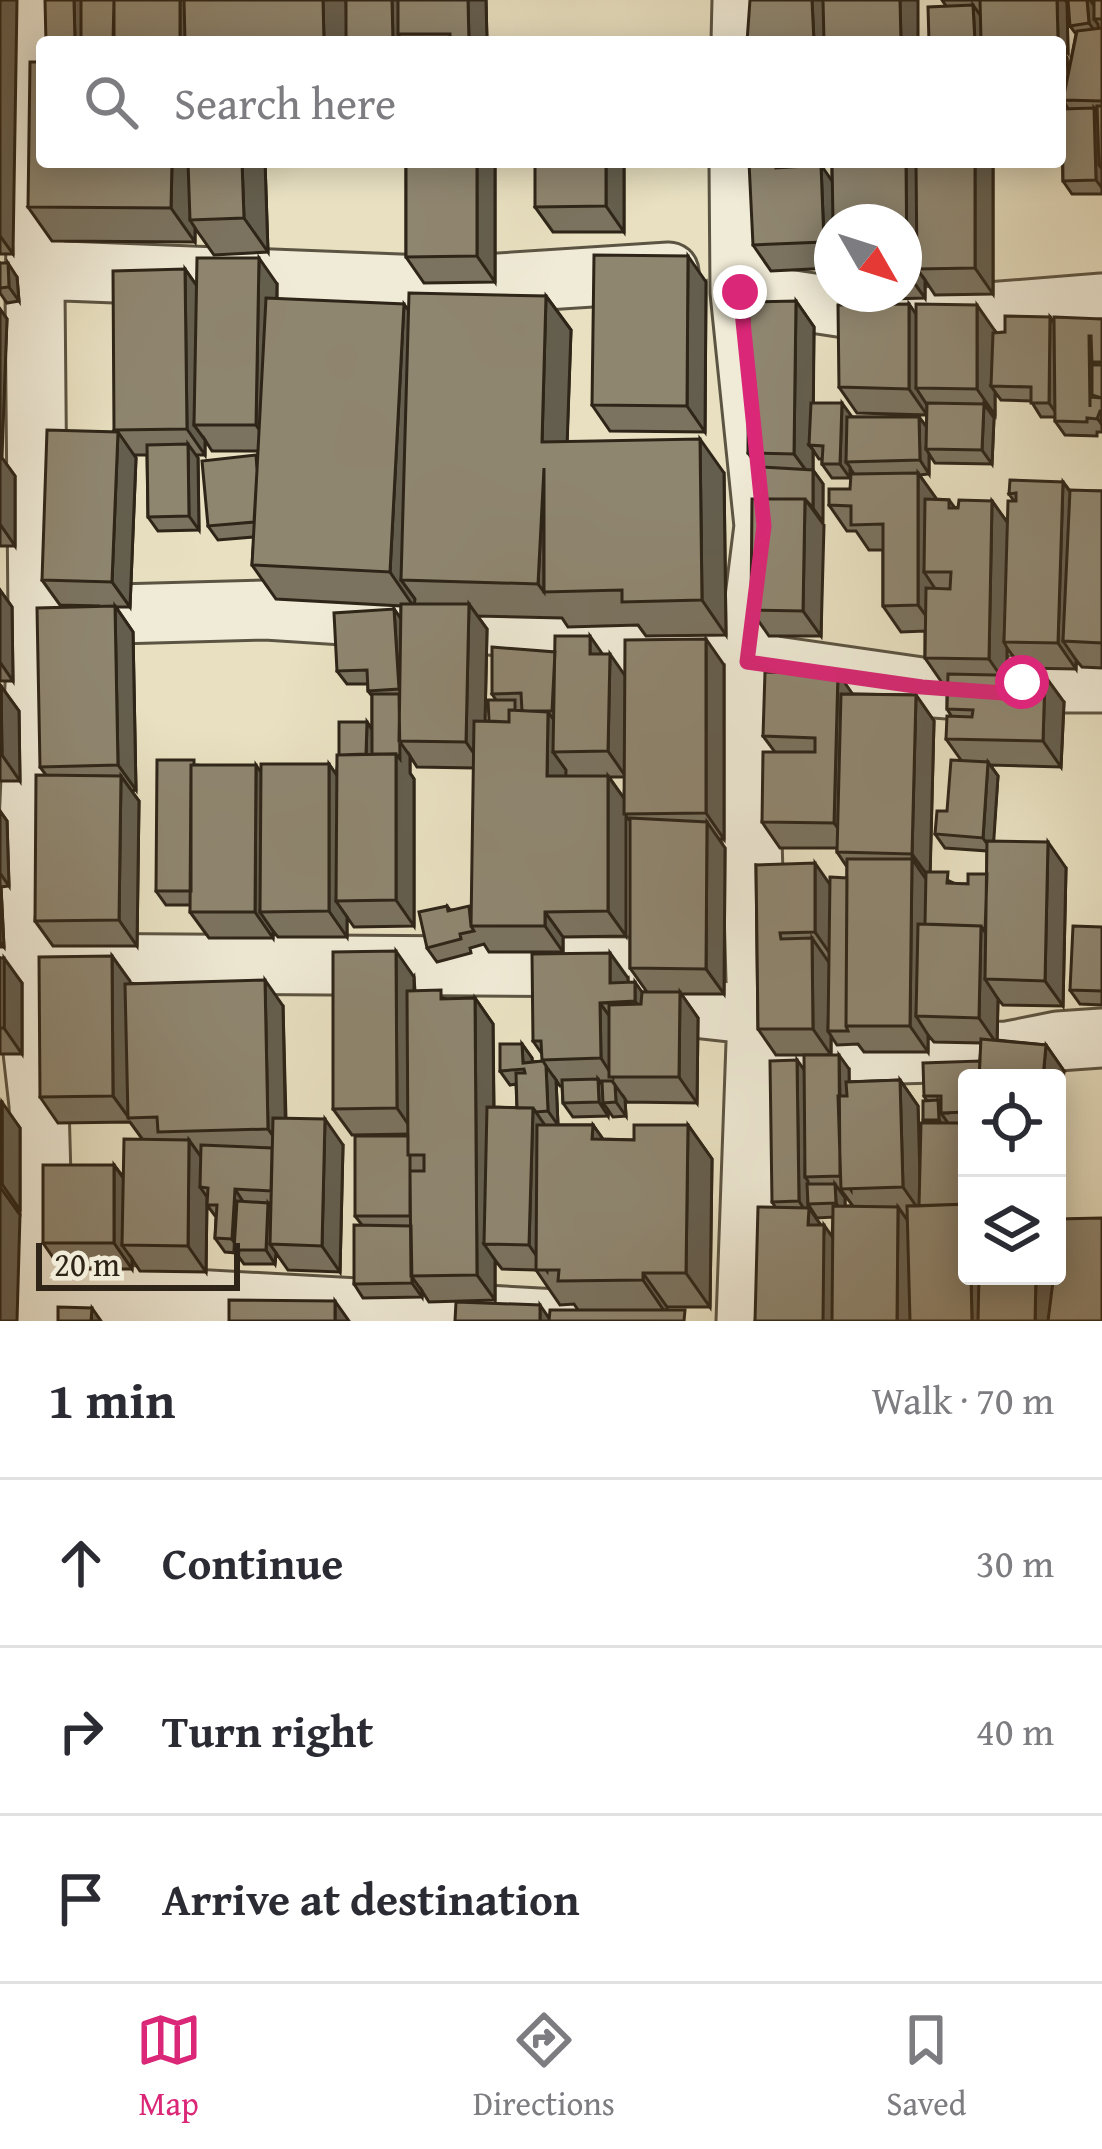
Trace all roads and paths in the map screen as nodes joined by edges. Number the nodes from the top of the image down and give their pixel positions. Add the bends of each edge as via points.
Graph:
1 (41, 0) edge
2 (742, 0) edge
3 (41, 36) edge
4 (741, 36) edge
5 (39, 168) edge
6 (739, 168) edge
7 (38, 270) junction
8 (740, 280) junction
9 (1102, 303) edge
10 (38, 616) junction
11 (750, 650) junction
12 (1102, 683) edge
13 (23, 962) junction
14 (757, 1036) junction
15 (1102, 1038) edge
16 (46, 1306) edge
17 (595, 1321) edge
18 (746, 1321) edge

1 - 3 street
2 - 4 street
5 - 7 street
6 - 8 street
7 - 8 street via 451,286
7 - 10 street
8 - 9 street via 912,318
8 - 11 street via 764,526
10 - 11 street via 266,610 484,624 640,647
10 - 13 street
11 - 12 street via 922,687 1003,693 1022,682
11 - 14 street
13 - 14 street via 634,967 639,1002
13 - 16 street via 39,1105
14 - 15 street via 1008,1052
14 - 18 street
16 - 17 street

